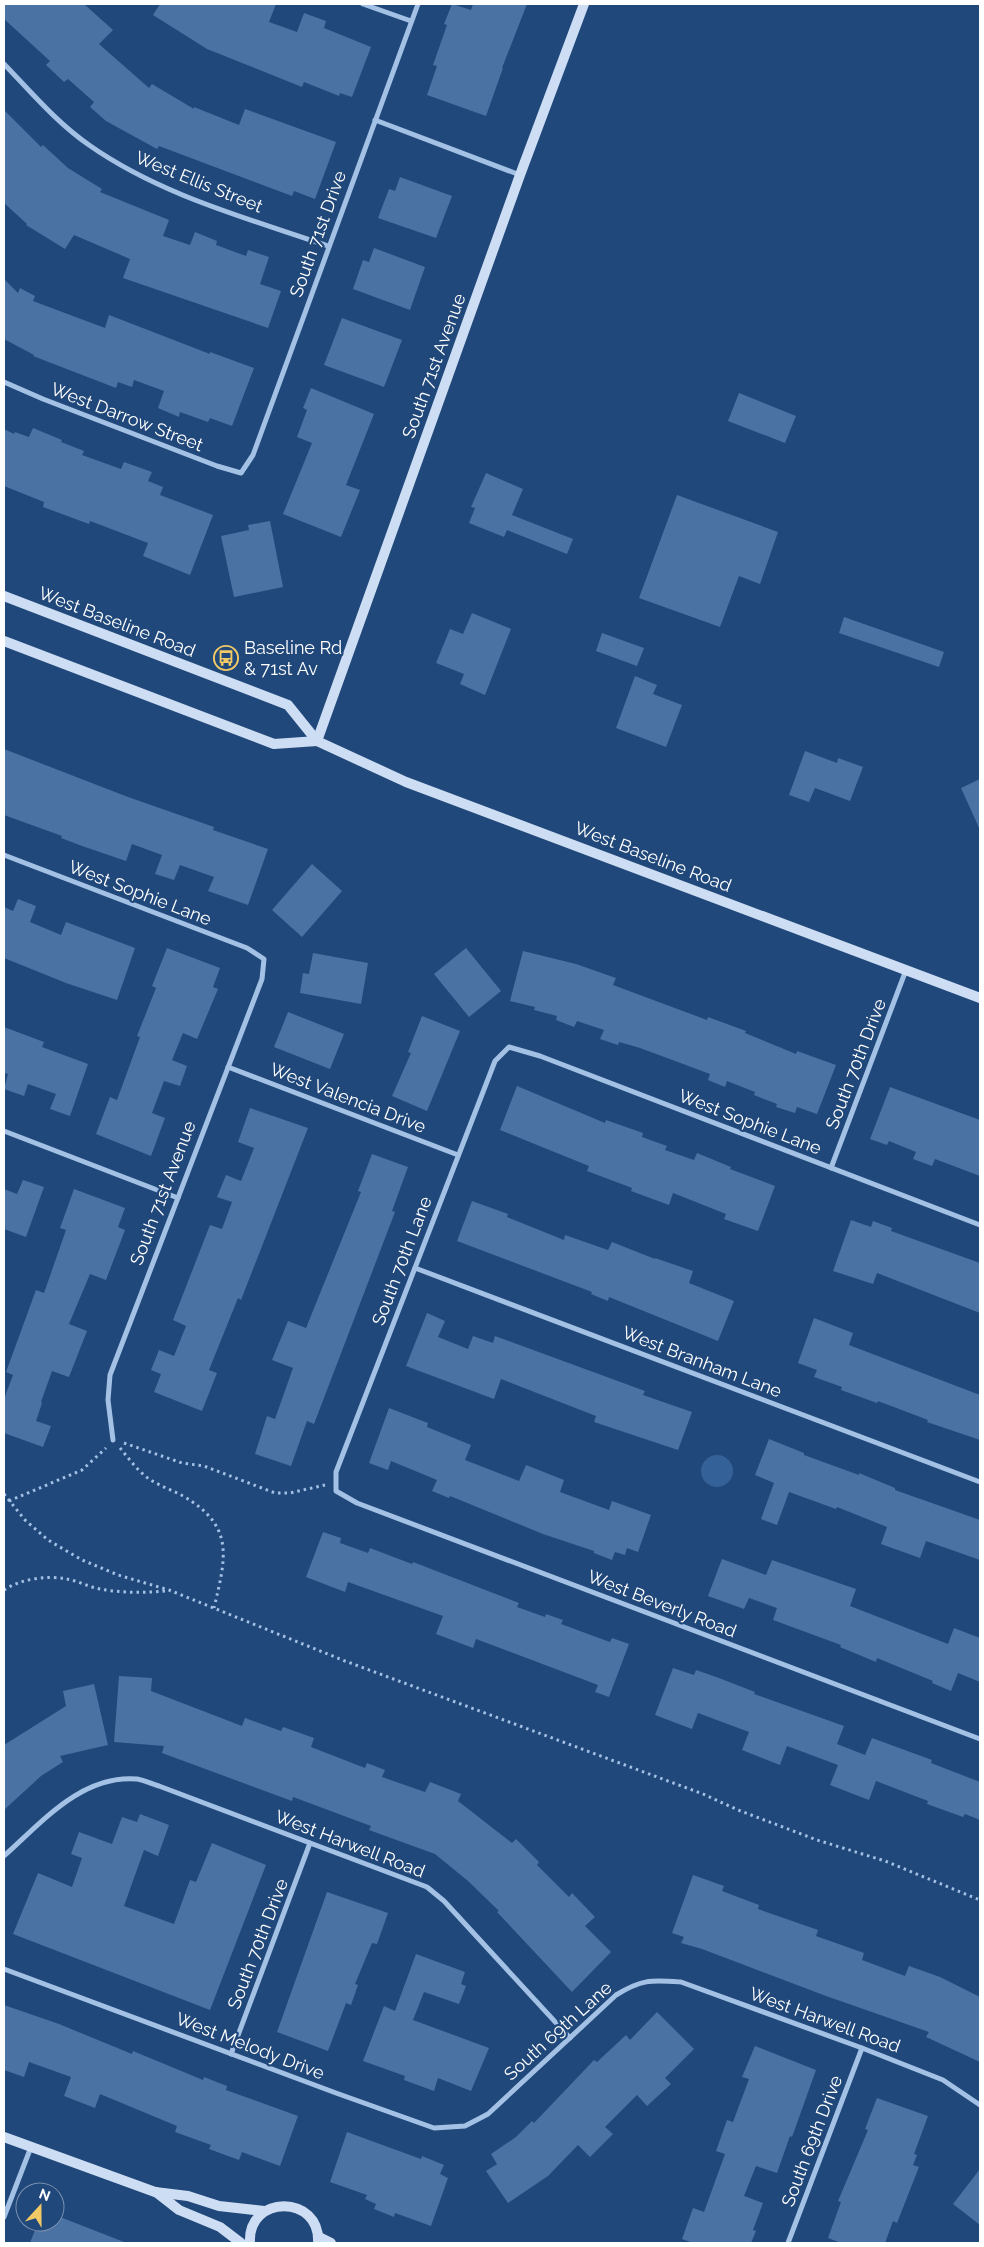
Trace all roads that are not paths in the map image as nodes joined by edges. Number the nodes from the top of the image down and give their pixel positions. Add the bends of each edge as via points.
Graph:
1 (363, 4) edge
2 (418, 4) edge
3 (584, 4) edge
4 (411, 21) junction
5 (4, 64) edge
6 (375, 120) junction
7 (520, 175) junction
8 (328, 246) junction
9 (4, 382) edge
10 (241, 473) joint
11 (4, 596) edge
12 (4, 641) edge
13 (317, 741) junction
14 (4, 855) edge
15 (264, 959) joint
16 (906, 970) junction
17 (980, 998) edge
18 (509, 1047) joint
19 (228, 1067) junction
20 (4, 1131) edge
21 (458, 1155) junction
22 (831, 1168) junction
23 (178, 1198) junction
24 (980, 1225) edge
25 (415, 1268) junction
26 (114, 1440) road end
27 (980, 1482) edge
28 (336, 1491) joint
29 (980, 1739) edge
30 (310, 1843) junction
31 (4, 1856) edge
32 (4, 1969) edge
33 (654, 1980) joint
34 (570, 2038) junction
35 (862, 2048) junction
36 (231, 2054) junction
37 (980, 2104) edge
38 (488, 2114) joint
39 (4, 2137) edge
40 (31, 2148) junction
41 (155, 2192) junction
42 (264, 2211) junction
43 (4, 2217) edge
44 (318, 2240) edge
45 (241, 2243) edge
46 (250, 2243) edge
47 (331, 2243) edge
48 (788, 2243) edge

1 - 4 street
2 - 4 street, South 71st Drive
3 - 7 main road, South 71st Avenue
4 - 6 street, South 71st Drive
5 - 8 street, West Ellis Street via 62,123 121,165 176,192
6 - 7 street
6 - 8 street, South 71st Drive
7 - 13 main road, South 71st Avenue
8 - 10 street, South 71st Drive via 253,455
9 - 10 street, West Darrow Street
11 - 13 main road, West Baseline Road via 288,705
12 - 13 main road, West Baseline Road via 274,744
13 - 16 main road, West Baseline Road via 413,784
14 - 15 street, West Sophie Lane via 247,948
15 - 19 street, South 71st Avenue via 262,979
16 - 17 main road, West Baseline Road
16 - 22 street, South 70th Drive
18 - 21 street, South 70th Lane via 495,1061
18 - 22 street, West Sophie Lane
19 - 21 street, West Valencia Drive
19 - 23 street, South 71st Avenue
20 - 23 street
21 - 25 street, South 70th Lane
22 - 24 street, West Sophie Lane
23 - 26 street, South 71st Avenue via 110,1375 108,1400
25 - 27 street, West Branham Lane
25 - 28 street, South 70th Lane via 336,1472
28 - 29 street, West Beverly Road via 357,1503
30 - 31 street, West Harwell Road via 138,1779 94,1785 72,1797
30 - 34 street, West Harwell Road via 427,1888 444,1901
30 - 36 street, South 70th Drive
32 - 36 street, West Melody Drive
33 - 34 street, South 69th Lane via 635,1983 616,1995
33 - 35 street, West Harwell Road via 681,1982
34 - 38 street, South 69th Lane
35 - 37 street, West Harwell Road via 943,2080
35 - 48 street, South 69th Drive
36 - 38 street, West Melody Drive via 434,2128 465,2126
39 - 40 main road
40 - 41 main road
40 - 43 street
41 - 42 main road via 188,2196 219,2206
41 - 45 main road via 179,2210 220,2227
42 - 44 main road via 275,2206 298,2209 315,2226
42 - 46 main road via 250,2230
44 - 47 main road

